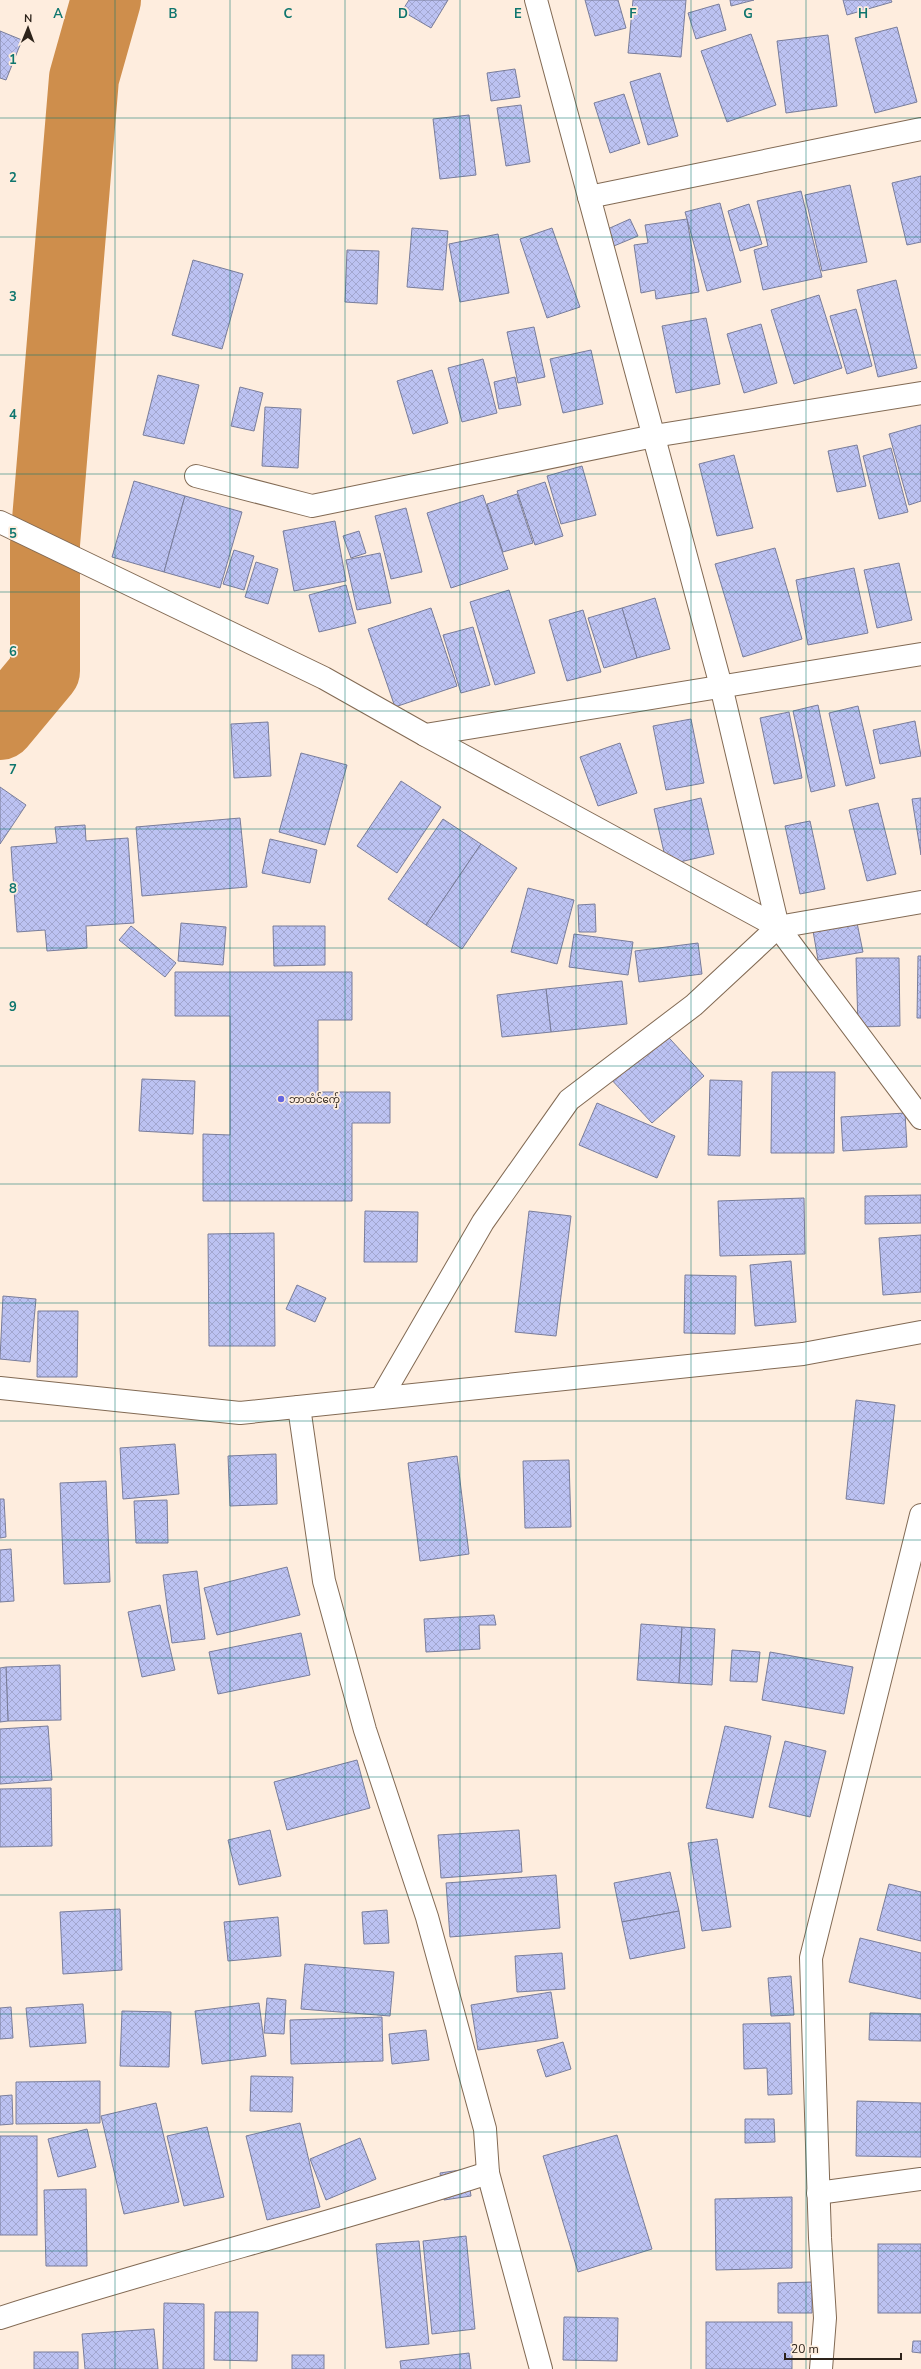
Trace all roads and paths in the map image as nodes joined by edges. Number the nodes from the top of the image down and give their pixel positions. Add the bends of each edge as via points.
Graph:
1 (536, 0) edge
2 (921, 129) edge
3 (589, 197) junction
4 (921, 393) edge
5 (654, 436) junction
6 (196, 476) dead end
7 (0, 522) edge
8 (921, 654) edge
9 (721, 686) junction
10 (425, 735) junction
11 (921, 902) edge
12 (778, 927) junction
13 (921, 1118) edge
14 (921, 1332) edge
15 (0, 1388) edge
16 (381, 1398) junction
17 (299, 1407) junction
18 (921, 1515) edge
19 (488, 2173) junction
20 (921, 2179) edge
21 (818, 2193) junction
22 (0, 2318) edge
23 (541, 2369) edge
24 (821, 2369) edge

1 - 3 street
2 - 3 street
3 - 5 street
4 - 5 street
5 - 6 street via 312,506
5 - 9 street
7 - 10 street via 324,678
8 - 9 street
9 - 10 street
9 - 12 street
10 - 12 street
11 - 12 street
12 - 13 street
12 - 16 street via 694,1005 569,1100 483,1222
14 - 16 street via 803,1354
15 - 17 street via 240,1413
16 - 17 street
17 - 19 street via 324,1581 365,1730 427,1917 485,2129
18 - 21 street via 811,1958
19 - 22 street via 406,2200 77,2293
19 - 23 street
20 - 21 street
21 - 24 street via 825,2318

